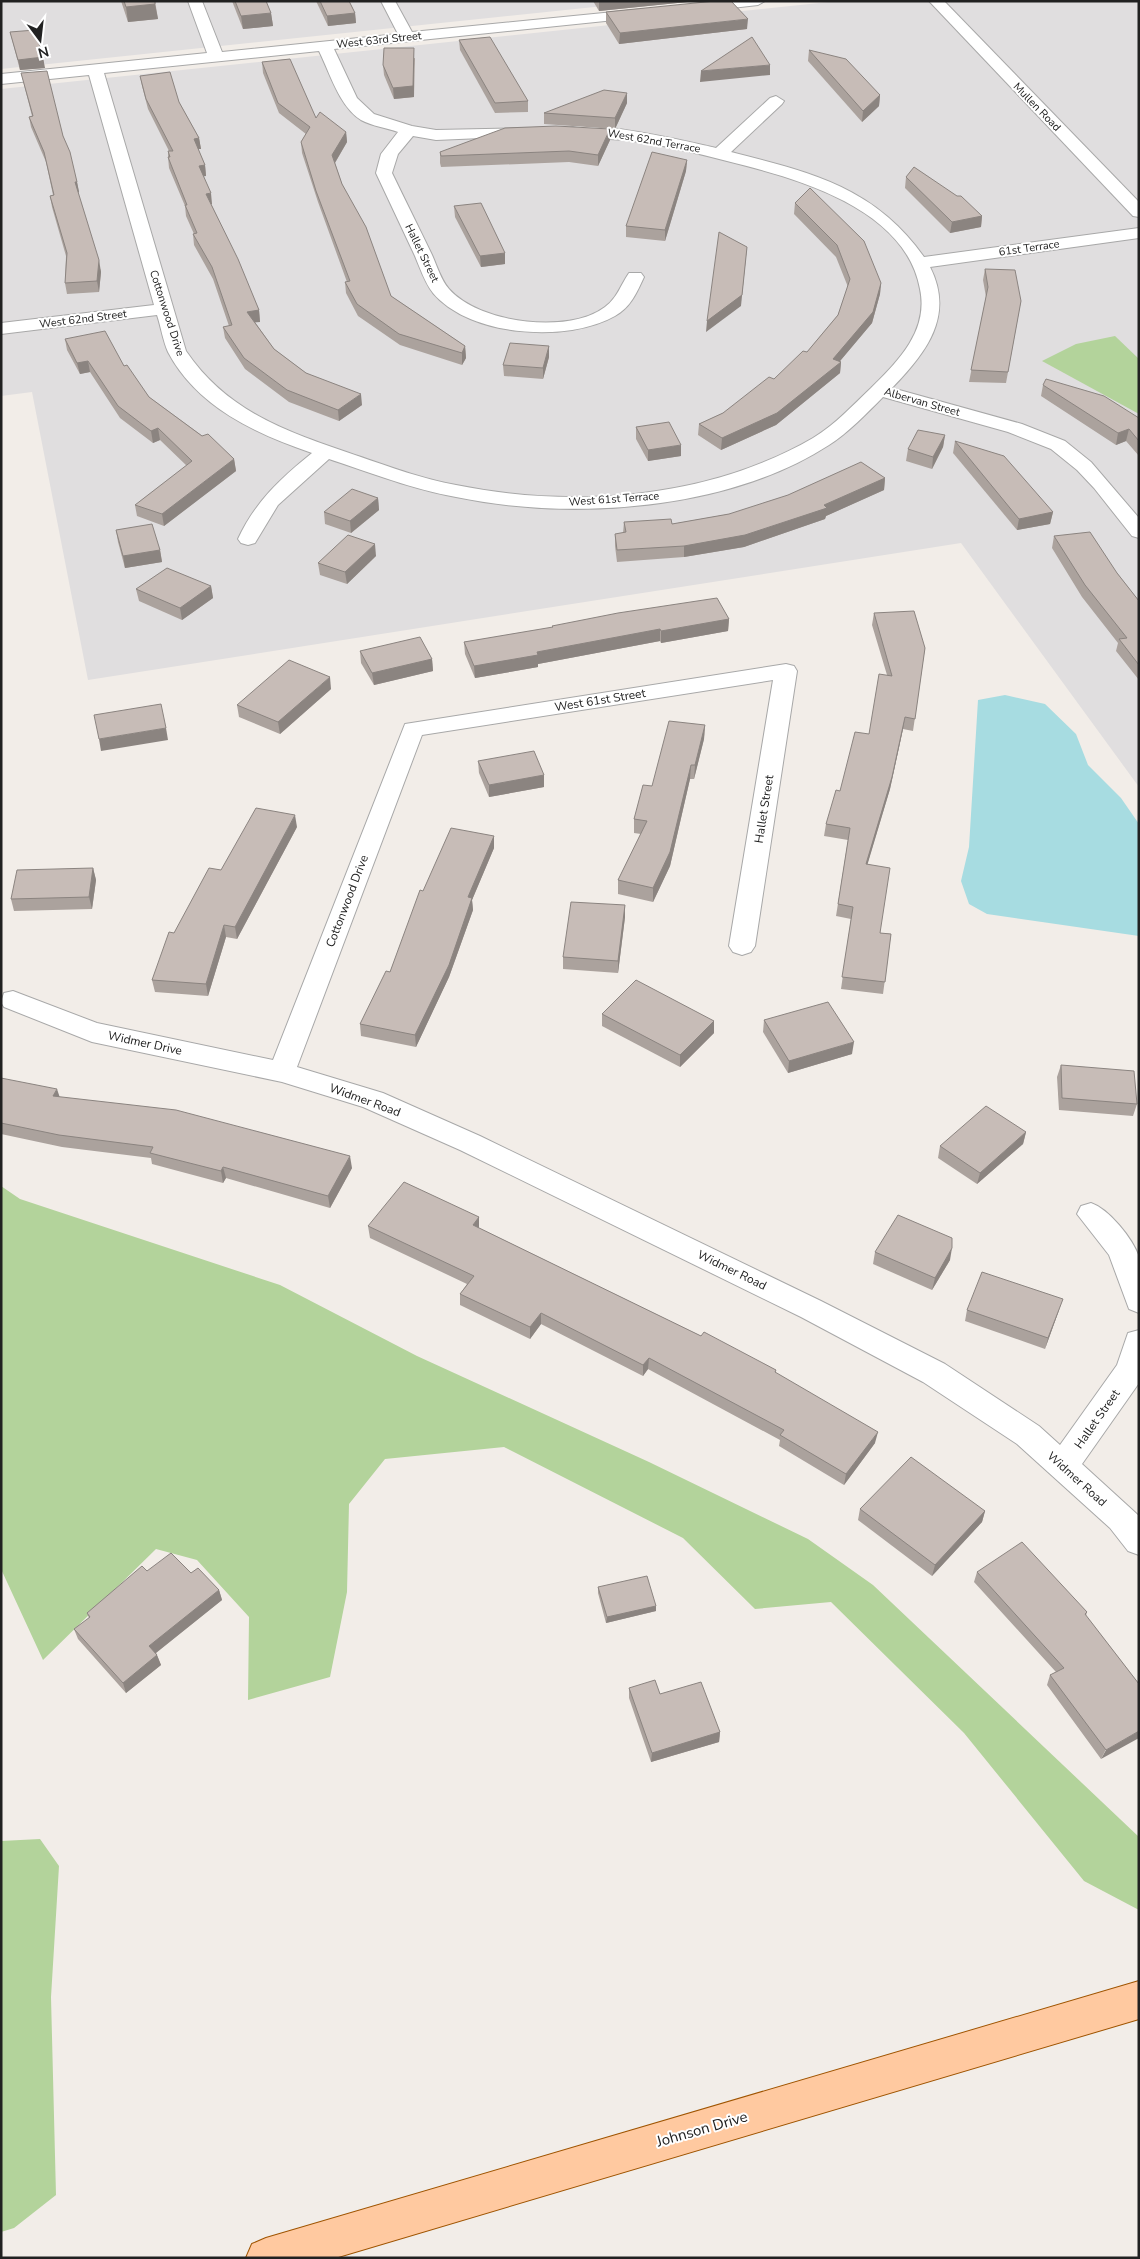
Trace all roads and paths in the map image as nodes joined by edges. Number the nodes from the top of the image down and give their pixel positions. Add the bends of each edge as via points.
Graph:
1 (195, 1) edge
2 (388, 1) edge
3 (758, 1) edge
4 (936, 1) edge
5 (554, 7) dead end
6 (686, 9) edge
7 (656, 12) edge
8 (564, 21) junction
9 (407, 36) junction
10 (324, 45) junction
11 (216, 57) junction
12 (95, 70) junction
13 (1, 79) edge
14 (776, 101) dead end
15 (409, 130) junction
16 (720, 154) junction
17 (1139, 212) edge
18 (1139, 233) edge
19 (920, 262) junction
20 (635, 278) dead end
21 (164, 309) junction
22 (1, 330) edge
23 (879, 390) junction
24 (326, 452) junction
25 (1139, 532) edge
26 (248, 540) dead end
27 (786, 671) joint
28 (413, 729) joint
29 (742, 946) dead end
30 (13, 1000) dead end
31 (282, 1072) junction
32 (1091, 1214) dead end
33 (1139, 1301) edge
34 (1139, 1342) edge
35 (1063, 1466) junction
36 (1139, 1541) edge
37 (1139, 2000) edge
38 (266, 2258) edge

1 - 11 street
2 - 9 street
3 - 6 street
4 - 17 street, Mullen Road
5 - 8 street
7 - 8 street, West 63rd Street
8 - 9 street, West 63rd Street
9 - 10 street, West 63rd Street
10 - 11 street, West 63rd Street
10 - 15 street via 357,108 368,117
11 - 12 street, West 63rd Street
12 - 13 street, West 63rd Street
12 - 21 street, Cottonwood Drive
14 - 16 street
15 - 16 street, West 62nd Terrace via 436,135 550,130 617,133
15 - 20 street, Hallet Street via 390,150 385,159 384,173 439,289 450,301 470,313 516,326 562,326 603,316 622,304 632,290
16 - 19 street, Albervan Street via 791,172 855,200 899,233
18 - 19 street, 61st Terrace
19 - 23 street, Albervan Street via 928,278 930,317 909,359
21 - 22 street, West 62nd Street
21 - 24 street, Cottonwood Drive via 177,352 186,368 207,391 262,427
23 - 24 street, West 61st Terrace via 841,426 773,466 716,485 664,496 569,502 468,494 421,483
23 - 25 street, Albervan Street via 1014,428 1058,445 1101,484
24 - 26 street via 274,495
27 - 28 street, West 61st Street
27 - 29 street, Hallet Street
28 - 31 street, Cottonwood Drive
30 - 31 street, Widmer Drive via 92,1032
31 - 35 street, Widmer Road via 373,1100 811,1308 934,1373 1028,1435
32 - 33 street via 1122,1250
34 - 35 street, Hallet Street via 1131,1370
35 - 36 street, Widmer Road via 1121,1518
37 - 38 main road, Johnson Drive

